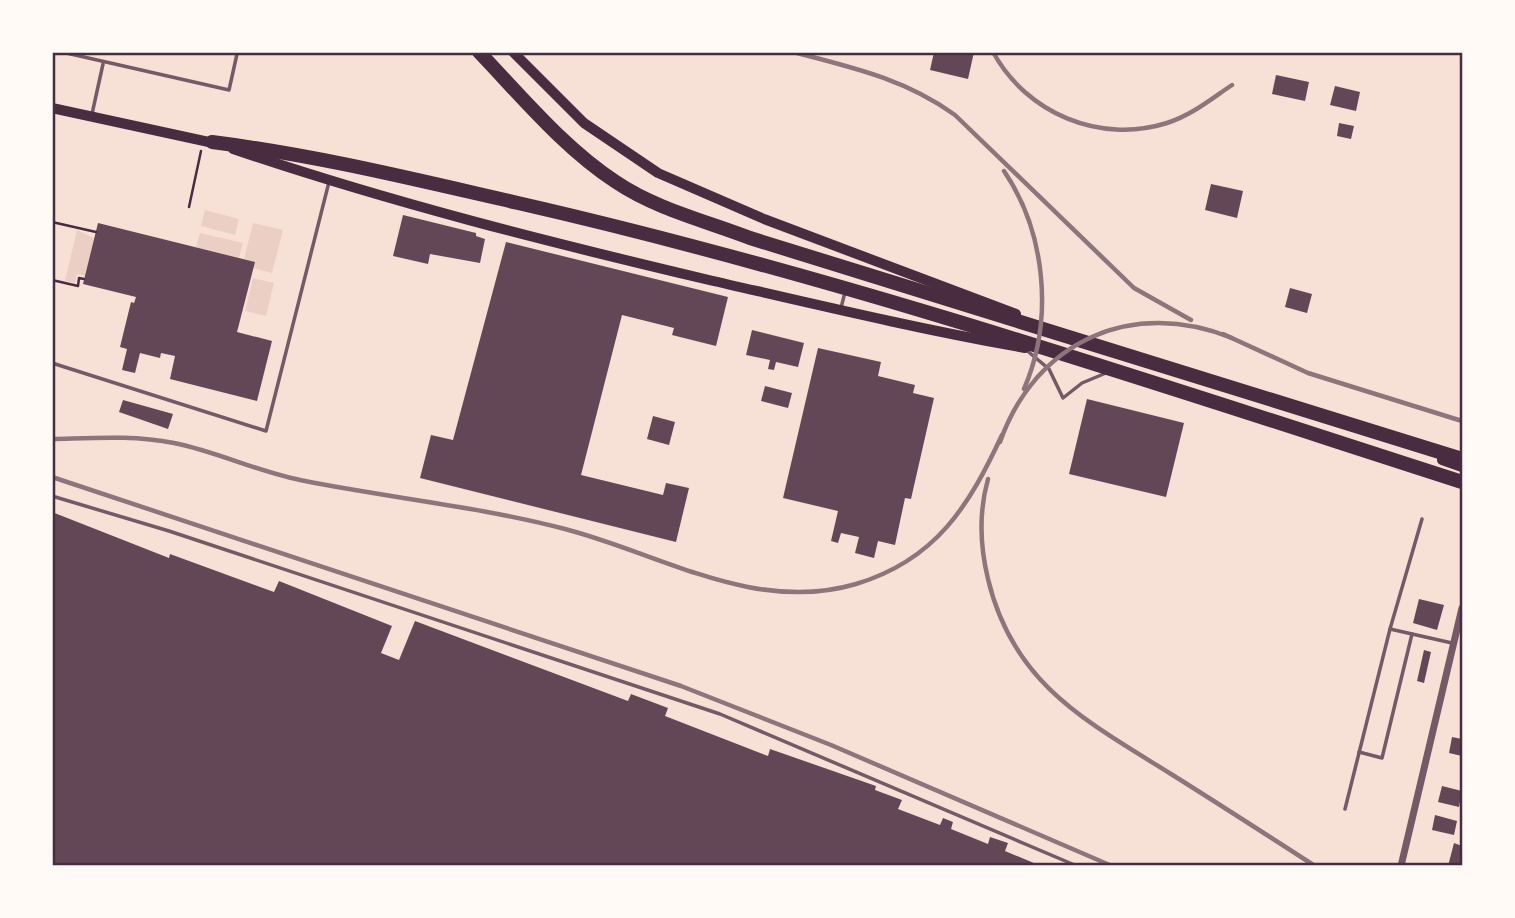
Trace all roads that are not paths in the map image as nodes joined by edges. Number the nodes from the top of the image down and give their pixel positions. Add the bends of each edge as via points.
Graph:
1 (62, 52) edge
2 (230, 52) edge
3 (479, 52) edge
4 (513, 52) edge
5 (237, 53) edge
6 (103, 63) junction
7 (52, 108) edge
8 (92, 116) junction
9 (208, 141) junction
10 (330, 180) junction
11 (856, 251) junction
12 (850, 275) dead end
13 (846, 287) dead end
14 (840, 310) junction
15 (1021, 347) junction
16 (52, 363) edge
17 (1108, 372) junction
18 (1462, 458) edge
19 (1462, 467) edge
20 (1462, 482) edge
21 (52, 496) edge
22 (1422, 519) dead end
23 (1462, 608) edge
24 (1390, 629) junction
25 (1412, 634) junction
26 (1454, 643) junction
27 (1359, 752) junction
28 (1345, 808) dead end
29 (1077, 866) edge
30 (1401, 866) edge

1 - 6 lane
2 - 5 lane
3 - 18 highway via 580,155 617,183 668,208
4 - 11 main road via 584,123 658,173 764,219
5 - 6 lane via 229,90
6 - 8 lane
7 - 8 main road
8 - 9 main road
9 - 10 main road
9 - 20 highway via 314,157 743,260
10 - 14 main road via 561,245
10 - 16 lane via 266,431
11 - 12 lane
11 - 19 main road via 1045,326
13 - 14 lane
14 - 15 main road
15 - 17 main road
15 - 17 lane via 1049,369 1063,398
17 - 20 main road
21 - 29 lane via 720,714
22 - 24 lane
23 - 26 street
24 - 25 lane
24 - 27 lane
25 - 26 lane
25 - 27 lane via 1382,758
26 - 30 street
27 - 28 lane

